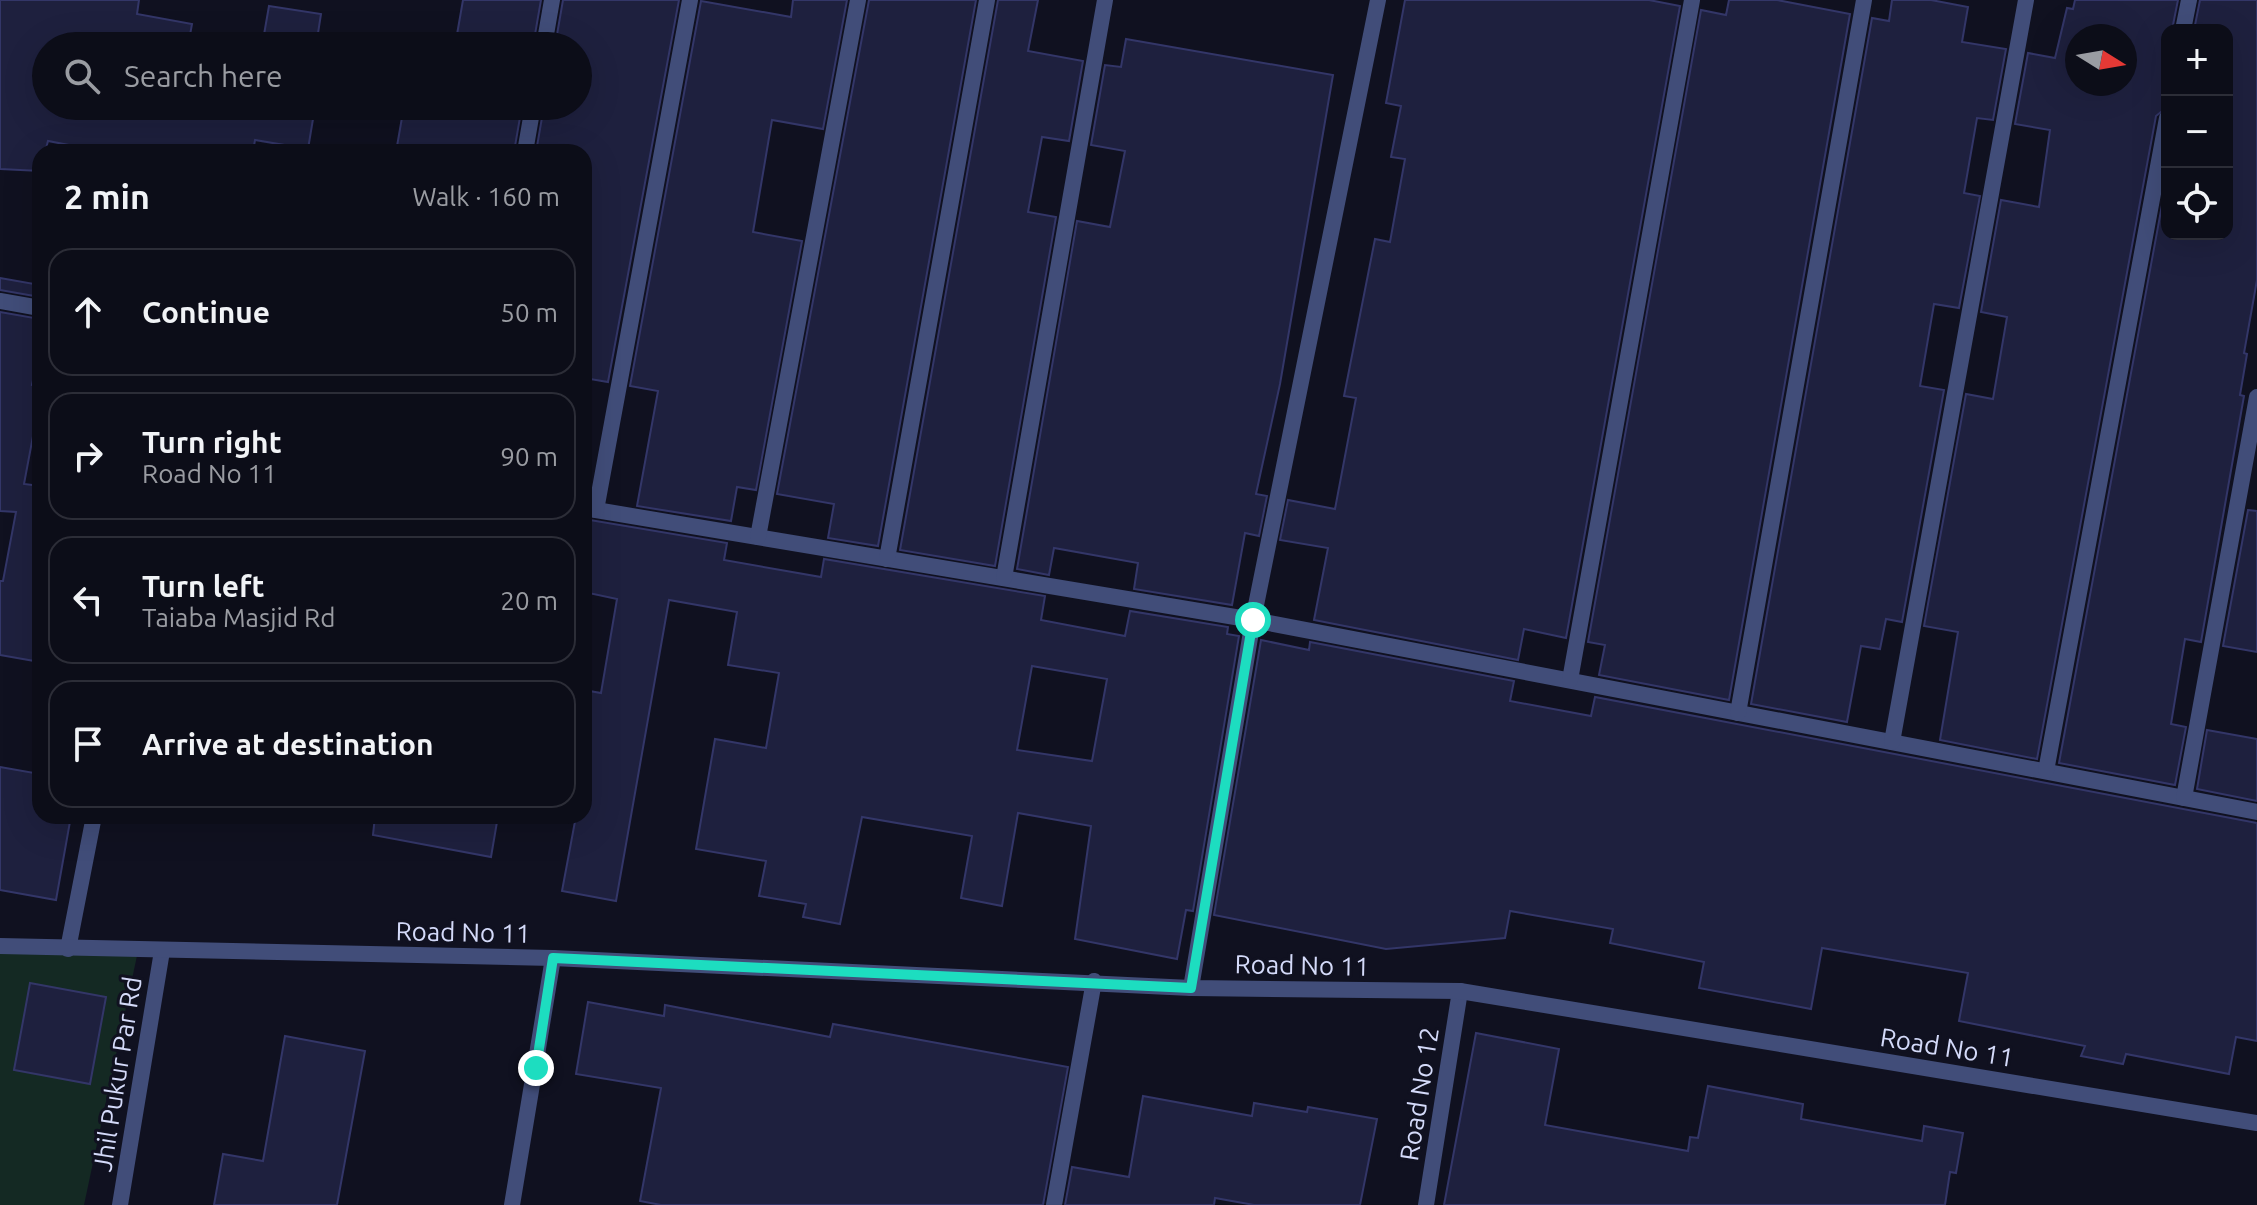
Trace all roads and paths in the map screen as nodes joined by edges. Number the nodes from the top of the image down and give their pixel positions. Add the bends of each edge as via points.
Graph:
1 (552, 0) edge
2 (690, 0) edge
3 (858, 0) edge
4 (987, 0) edge
5 (1105, 0) edge
6 (1378, 0) edge
7 (1692, 0) edge
8 (1864, 0) edge
9 (2026, 0) edge
10 (2189, 0) edge
11 (2184, 24) edge
12 (546, 32) edge
13 (531, 120) edge
14 (526, 144) edge
15 (2161, 150) edge
16 (0, 301) edge
17 (32, 307) edge
18 (2257, 397) edge
19 (592, 499) edge
20 (592, 509) edge
21 (758, 537) junction
22 (887, 559) junction
23 (1004, 578) junction
24 (1253, 620) junction
25 (1570, 680) junction
26 (1738, 713) junction
27 (1892, 742) junction
28 (2046, 771) junction
29 (2184, 798) junction
30 (2257, 812) edge
31 (92, 824) edge
32 (0, 946) edge
33 (68, 949) junction
34 (162, 951) junction
35 (553, 958) junction
36 (1094, 981) junction
37 (1191, 988) junction
38 (1460, 991) junction
39 (2257, 1123) edge
40 (120, 1205) edge
41 (512, 1205) edge
42 (1054, 1205) edge
43 (1426, 1205) edge

1 - 12 street
2 - 19 street
3 - 21 street
4 - 22 street
5 - 23 street
6 - 24 street
7 - 25 street
8 - 26 street
9 - 27 street
10 - 11 street
13 - 14 street
15 - 28 street
16 - 17 street
18 - 29 street
20 - 21 street
21 - 22 street
22 - 23 street
23 - 24 street
24 - 25 street
24 - 37 street
25 - 26 street
26 - 27 street
27 - 28 street
28 - 29 street
29 - 30 street
31 - 33 street
32 - 33 street, Road No 11
33 - 34 street, Road No 11
34 - 35 street, Road No 11
34 - 40 street, Jhil Pukur Par Rd
35 - 36 street, Road No 11
35 - 41 street
36 - 37 street, Road No 11
36 - 42 street
37 - 38 street, Road No 11
38 - 39 street, Road No 11
38 - 43 street, Road No 12

